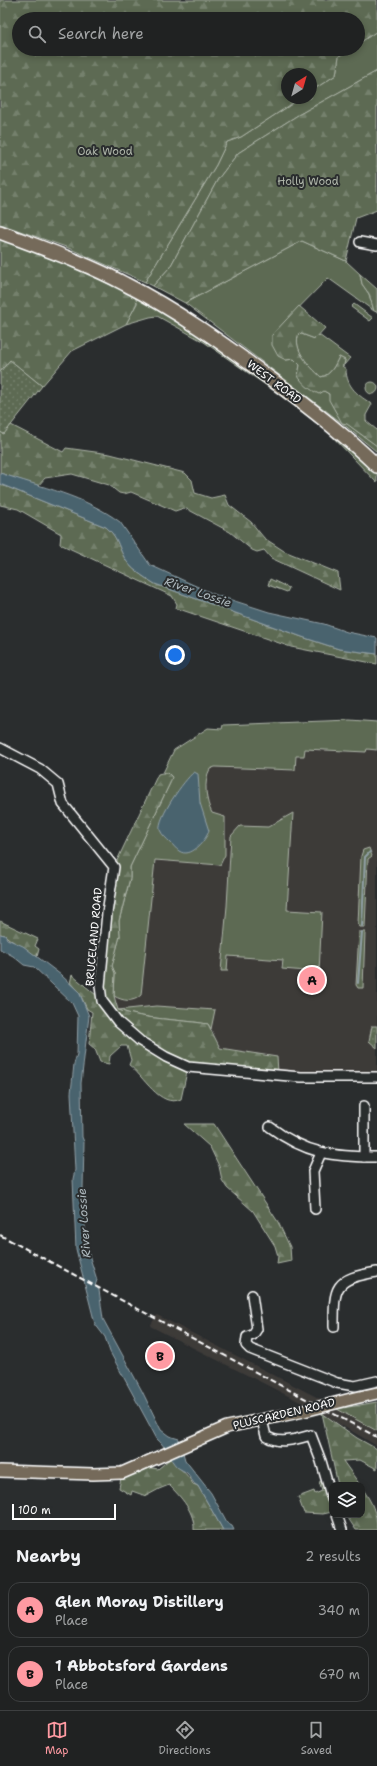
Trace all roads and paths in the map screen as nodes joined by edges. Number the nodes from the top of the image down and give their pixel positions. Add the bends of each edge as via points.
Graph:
1 (0, 232) edge
2 (360, 242) dead end
3 (377, 245) edge
4 (377, 466) edge
5 (0, 748) edge
6 (377, 1077) edge
7 (364, 1106) dead end
8 (270, 1127) dead end
9 (321, 1153) junction
10 (364, 1157) junction
11 (377, 1157) edge
12 (315, 1209) dead end
13 (377, 1272) edge
14 (252, 1295) dead end
15 (334, 1327) dead end
16 (377, 1381) edge
17 (377, 1393) edge
18 (262, 1420) junction
19 (0, 1471) edge
20 (329, 1489) edge
21 (338, 1518) edge
22 (342, 1530) edge

1 - 4 highway, WEST ROAD via 54,252 124,283 207,331 337,429
2 - 3 street
5 - 6 street, BRUCELAND ROAD via 40,769 58,784 63,804 114,867 100,986 102,1001 129,1032 166,1057 188,1067 301,1077
7 - 10 street
8 - 9 street via 288,1141
9 - 10 street
9 - 12 street via 312,1171
10 - 11 street
13 - 15 street via 347,1279 338,1286 334,1297
14 - 16 street via 257,1329 247,1338 246,1345 250,1349 337,1383 355,1386
17 - 18 main road, PLUSCARDEN ROAD, bridge
18 - 19 main road, PLUSCARDEN ROAD via 227,1427 122,1473
18 - 20 street via 266,1436 273,1441 311,1435
21 - 22 street

